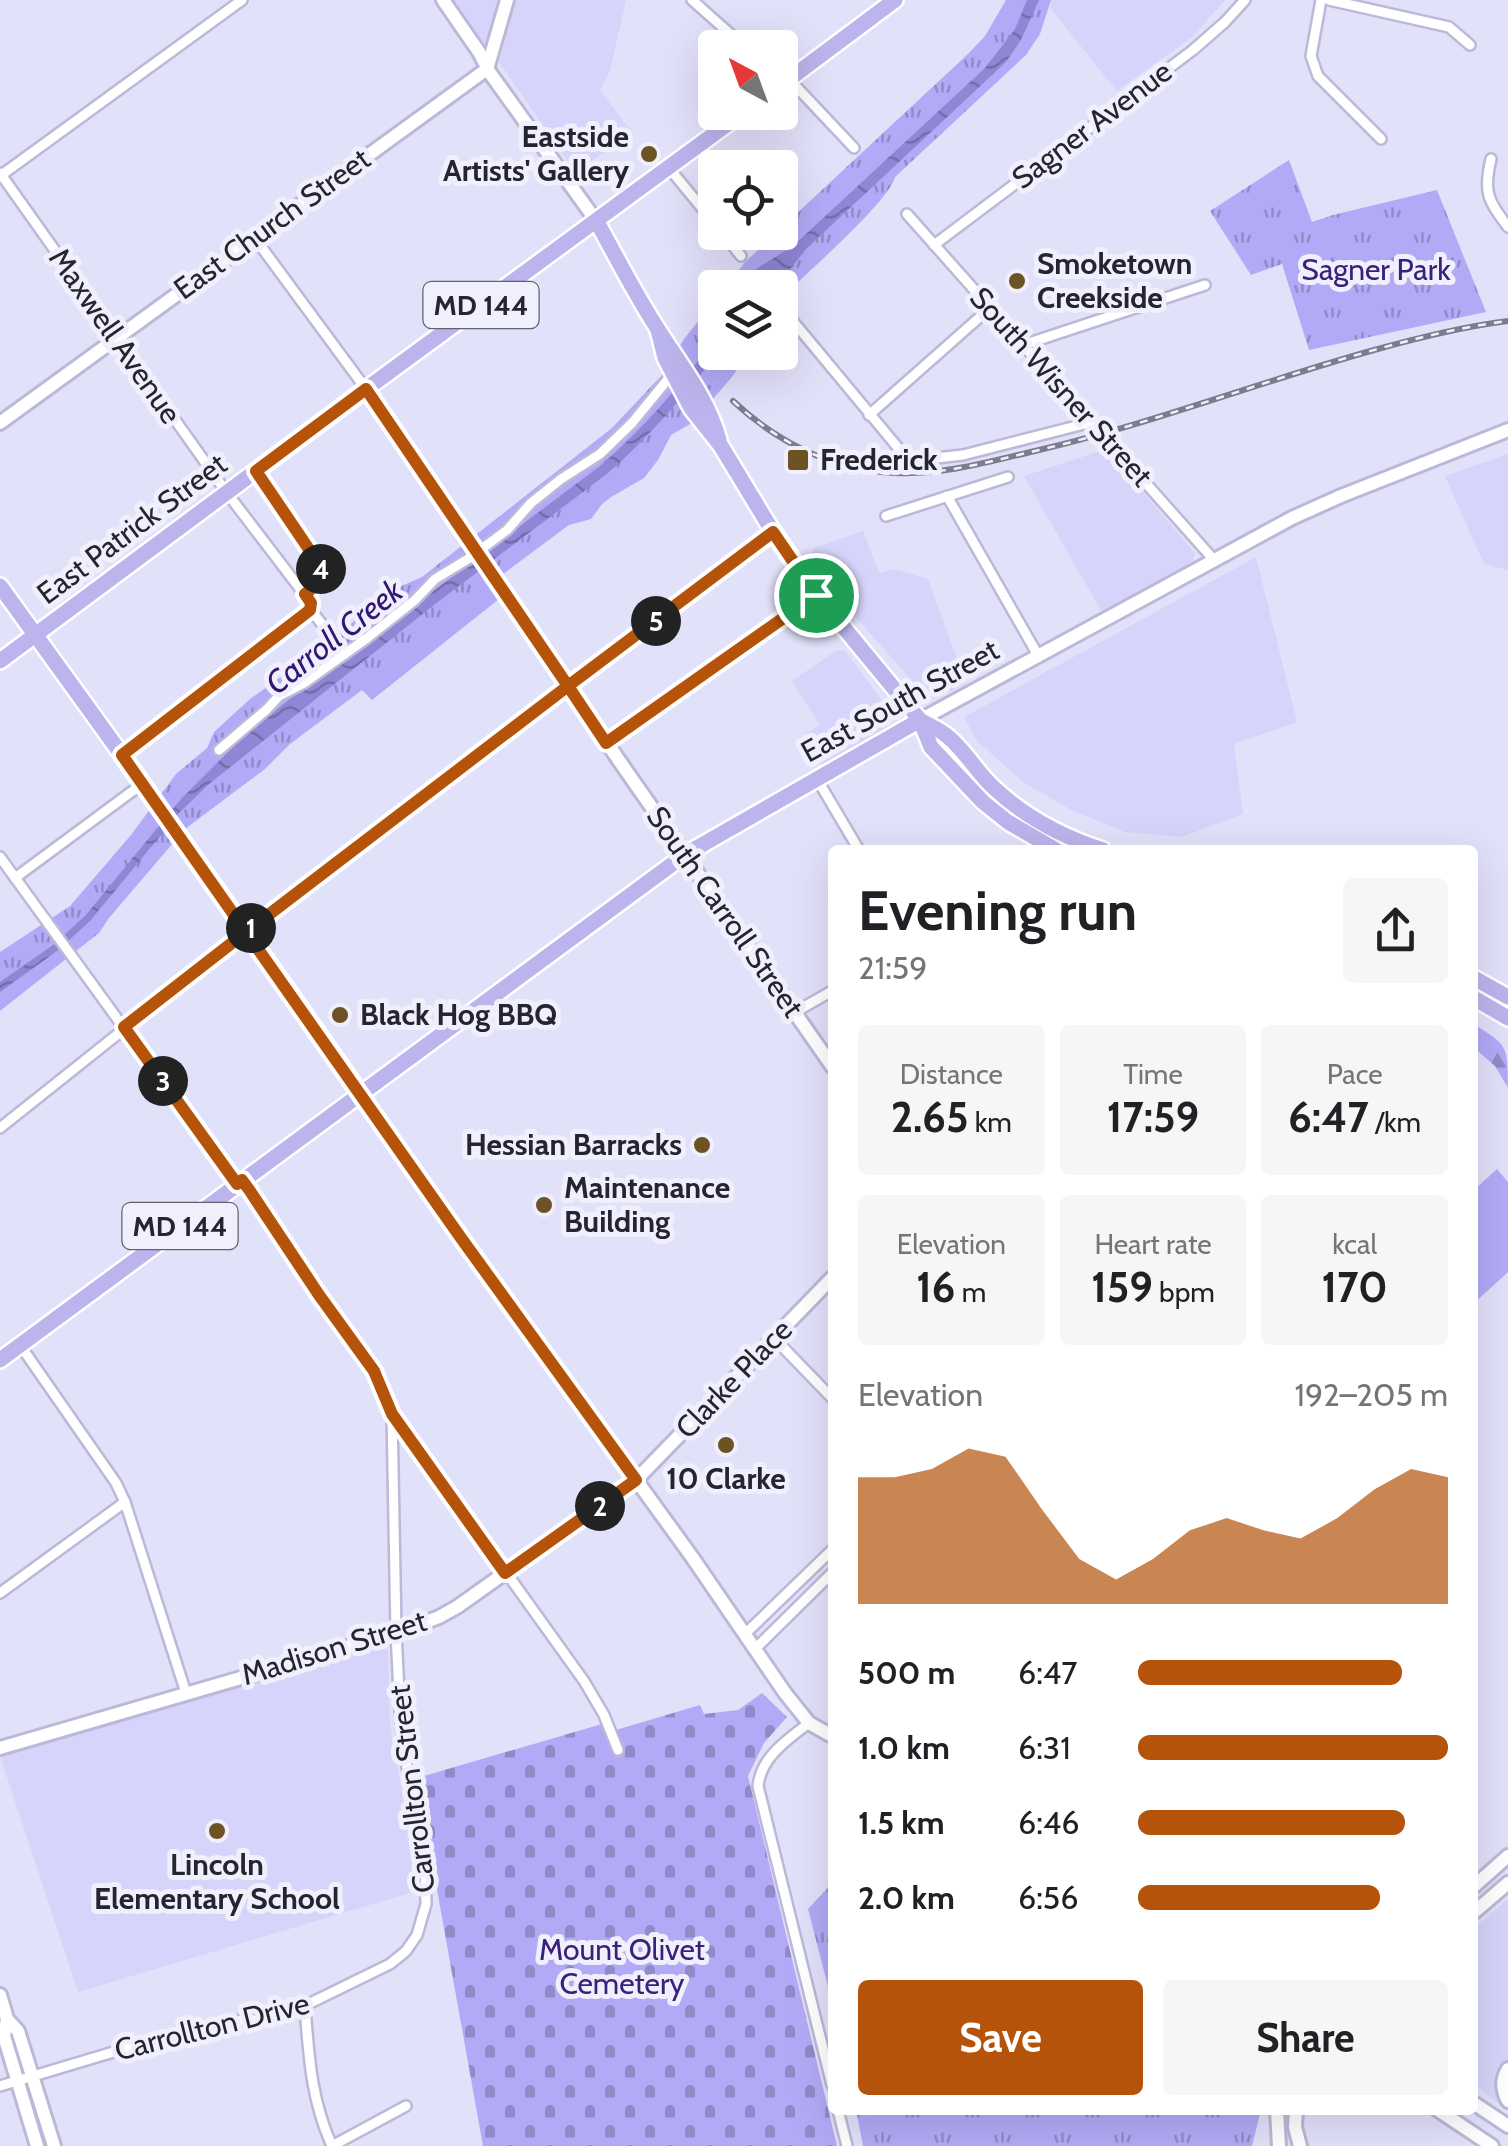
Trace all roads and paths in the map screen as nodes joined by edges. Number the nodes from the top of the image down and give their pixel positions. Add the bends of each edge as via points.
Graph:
1 (242, 0) edge
2 (443, 0) edge
3 (508, 0) edge
4 (692, 0) edge
5 (895, 0) edge
6 (1245, 0) edge
7 (1321, 0) edge
8 (1329, 0) edge
9 (726, 30) edge
10 (1470, 45) dead end
11 (487, 69) junction
12 (798, 70) edge
13 (798, 95) edge
14 (720, 130) edge
15 (1381, 139) dead end
16 (854, 148) dead end
17 (1491, 159) dead end
18 (669, 168) junction
19 (0, 175) edge
20 (698, 203) edge
21 (907, 214) dead end
22 (597, 222) junction
23 (1508, 228) edge
24 (254, 238) junction
25 (934, 245) junction
26 (736, 250) edge
27 (741, 256) dead end
28 (1205, 285) dead end
29 (990, 308) junction
30 (798, 327) edge
31 (116, 338) junction
32 (1024, 346) junction
33 (682, 383) junction
34 (366, 389) junction
35 (870, 415) junction
36 (0, 422) edge
37 (1092, 422) junction
38 (1508, 430) edge
39 (256, 471) junction
40 (1008, 476) dead end
41 (227, 493) junction
42 (947, 496) junction
43 (886, 516) dead end
44 (773, 532) junction
45 (1214, 560) junction
46 (0, 586) edge
47 (305, 594) junction
48 (816, 595) junction
49 (310, 610) junction
50 (35, 635) junction
51 (346, 654) junction
52 (1038, 657) junction
53 (0, 661) edge
54 (568, 686) junction
55 (920, 720) junction
56 (606, 743) junction
57 (219, 750) dead end
58 (122, 755) junction
59 (816, 778) junction
60 (142, 784) junction
61 (855, 845) edge
62 (1047, 845) edge
63 (1088, 845) edge
64 (686, 854) junction
65 (0, 857) edge
66 (15, 878) junction
67 (246, 932) junction
68 (1478, 980) edge
69 (828, 993) edge
70 (1508, 997) edge
71 (1478, 1000) edge
72 (795, 1012) junction
73 (1508, 1018) edge
74 (124, 1027) junction
75 (828, 1060) edge
76 (360, 1093) junction
77 (0, 1128) edge
78 (240, 1182) junction
79 (828, 1282) edge
80 (774, 1338) junction
81 (20, 1345) junction
82 (0, 1360) edge
83 (828, 1394) edge
84 (392, 1414) junction
85 (636, 1480) junction
86 (124, 1502) junction
87 (828, 1554) edge
88 (505, 1573) junction
89 (828, 1576) edge
90 (0, 1593) edge
91 (396, 1632) junction
92 (745, 1634) junction
93 (755, 1649) junction
94 (186, 1693) junction
95 (809, 1724) junction
96 (828, 1734) edge
97 (0, 1748) edge
98 (618, 1750) dead end
99 (1508, 1856) edge
100 (1478, 1883) edge
101 (1508, 1883) edge
102 (1478, 1909) edge
103 (412, 1943) joint
104 (0, 1995) edge
105 (306, 2007) junction
106 (4, 2020) edge
107 (1508, 2069) edge
108 (828, 2070) edge
109 (33, 2076) junction
110 (18, 2082) junction
111 (0, 2086) edge
112 (1508, 2102) edge
113 (406, 2106) dead end
114 (1478, 2106) edge
115 (839, 2115) edge
116 (1277, 2115) edge
117 (1296, 2115) edge
118 (1446, 2115) edge
119 (1508, 2126) edge
120 (37, 2146) edge
121 (54, 2146) edge
122 (332, 2146) edge
123 (847, 2146) edge
124 (1278, 2146) edge
125 (1300, 2146) edge
126 (1492, 2146) edge

1 - 19 street
2 - 11 street
3 - 11 street
4 - 9 street
5 - 12 main road
6 - 25 street, Sagner Avenue via 1193,50
7 - 15 street via 1311,56 1318,76
8 - 10 street via 1449,27
11 - 22 street
11 - 24 street, East Church Street
13 - 16 street
14 - 18 main road, East Patrick Street / MD 144
17 - 23 street via 1488,196
18 - 20 street
18 - 22 main road, East Patrick Street / MD 144
19 - 31 street, Maxwell Avenue
21 - 25 street, South Wisner Street
22 - 33 main road
22 - 34 main road, East Patrick Street / MD 144
24 - 31 street, East Church Street
24 - 34 street
25 - 29 street, South Wisner Street
26 - 27 street
28 - 32 street
29 - 32 street, South Wisner Street
29 - 35 street
30 - 35 street
31 - 36 street, East Church Street
31 - 41 street, Maxwell Avenue
32 - 37 street, South Wisner Street
33 - 44 main road via 715,426
33 - 51 street
34 - 39 main road, East Patrick Street / MD 144
34 - 54 street, South Carroll Street, bridge
35 - 37 street via 909,462
37 - 45 street, South Wisner Street
38 - 45 street, East South Street / MD 144 via 1316,506
39 - 41 main road, East Patrick Street / MD 144
39 - 47 street via 321,567 318,584
40 - 42 street
41 - 47 street, Maxwell Avenue
41 - 50 main road, East Patrick Street / MD 144
42 - 43 street
42 - 52 street
44 - 48 main road
44 - 54 street
45 - 52 street, East South Street / MD 144
46 - 50 main road
47 - 49 street
48 - 55 main road
48 - 56 street
49 - 51 street
49 - 58 street
50 - 53 main road, MD 144
50 - 58 main road
51 - 57 street via 278,696
52 - 55 street, East South Street / MD 144
54 - 56 street, South Carroll Street
54 - 67 street
55 - 59 main road, East South Street / MD 144
55 - 62 main road via 930,747 983,802
55 - 63 main road via 948,736 1016,806
56 - 64 street, South Carroll Street
58 - 60 main road
59 - 61 street
59 - 64 main road, East South Street / MD 144
60 - 66 street
60 - 67 main road
64 - 72 street, South Carroll Street
64 - 76 main road, East South Street / MD 144
65 - 66 street
66 - 74 street
67 - 74 street
67 - 76 main road
68 - 70 main road
69 - 72 street
71 - 73 main road
72 - 75 street, South Carroll Street
74 - 77 street
74 - 78 street
76 - 78 main road, MD 144
76 - 85 street
78 - 81 main road, MD 144
78 - 84 street via 374,1371
79 - 80 street, Clarke Place
80 - 83 street
80 - 85 street, Clarke Place
81 - 82 main road, MD 144
81 - 86 street
84 - 88 street
84 - 91 street, Carrollton Street
85 - 88 street, Madison Street
85 - 92 street
86 - 90 street
86 - 94 street
87 - 92 street
88 - 91 street, Madison Street via 449,1612
88 - 98 street via 584,1682
89 - 93 street
91 - 94 street, Madison Street
91 - 103 street, Carrollton Street via 403,1746 425,1865 426,1904
92 - 93 street
93 - 95 street
94 - 97 street, Madison Street
95 - 96 street
95 - 108 street via 769,1759 758,1786
99 - 100 street
101 - 102 street
103 - 105 street, Carrollton Drive via 390,1964
104 - 106 street
105 - 109 street, Carrollton Drive via 187,2030
105 - 122 street via 312,2085
106 - 109 street via 18,2031
106 - 110 street
107 - 112 street
109 - 110 street, Carrollton Drive
109 - 121 street
110 - 111 street, Carrollton Drive
110 - 120 street
113 - 122 street
114 - 119 street
115 - 123 street
116 - 124 street
117 - 125 street
118 - 126 street

